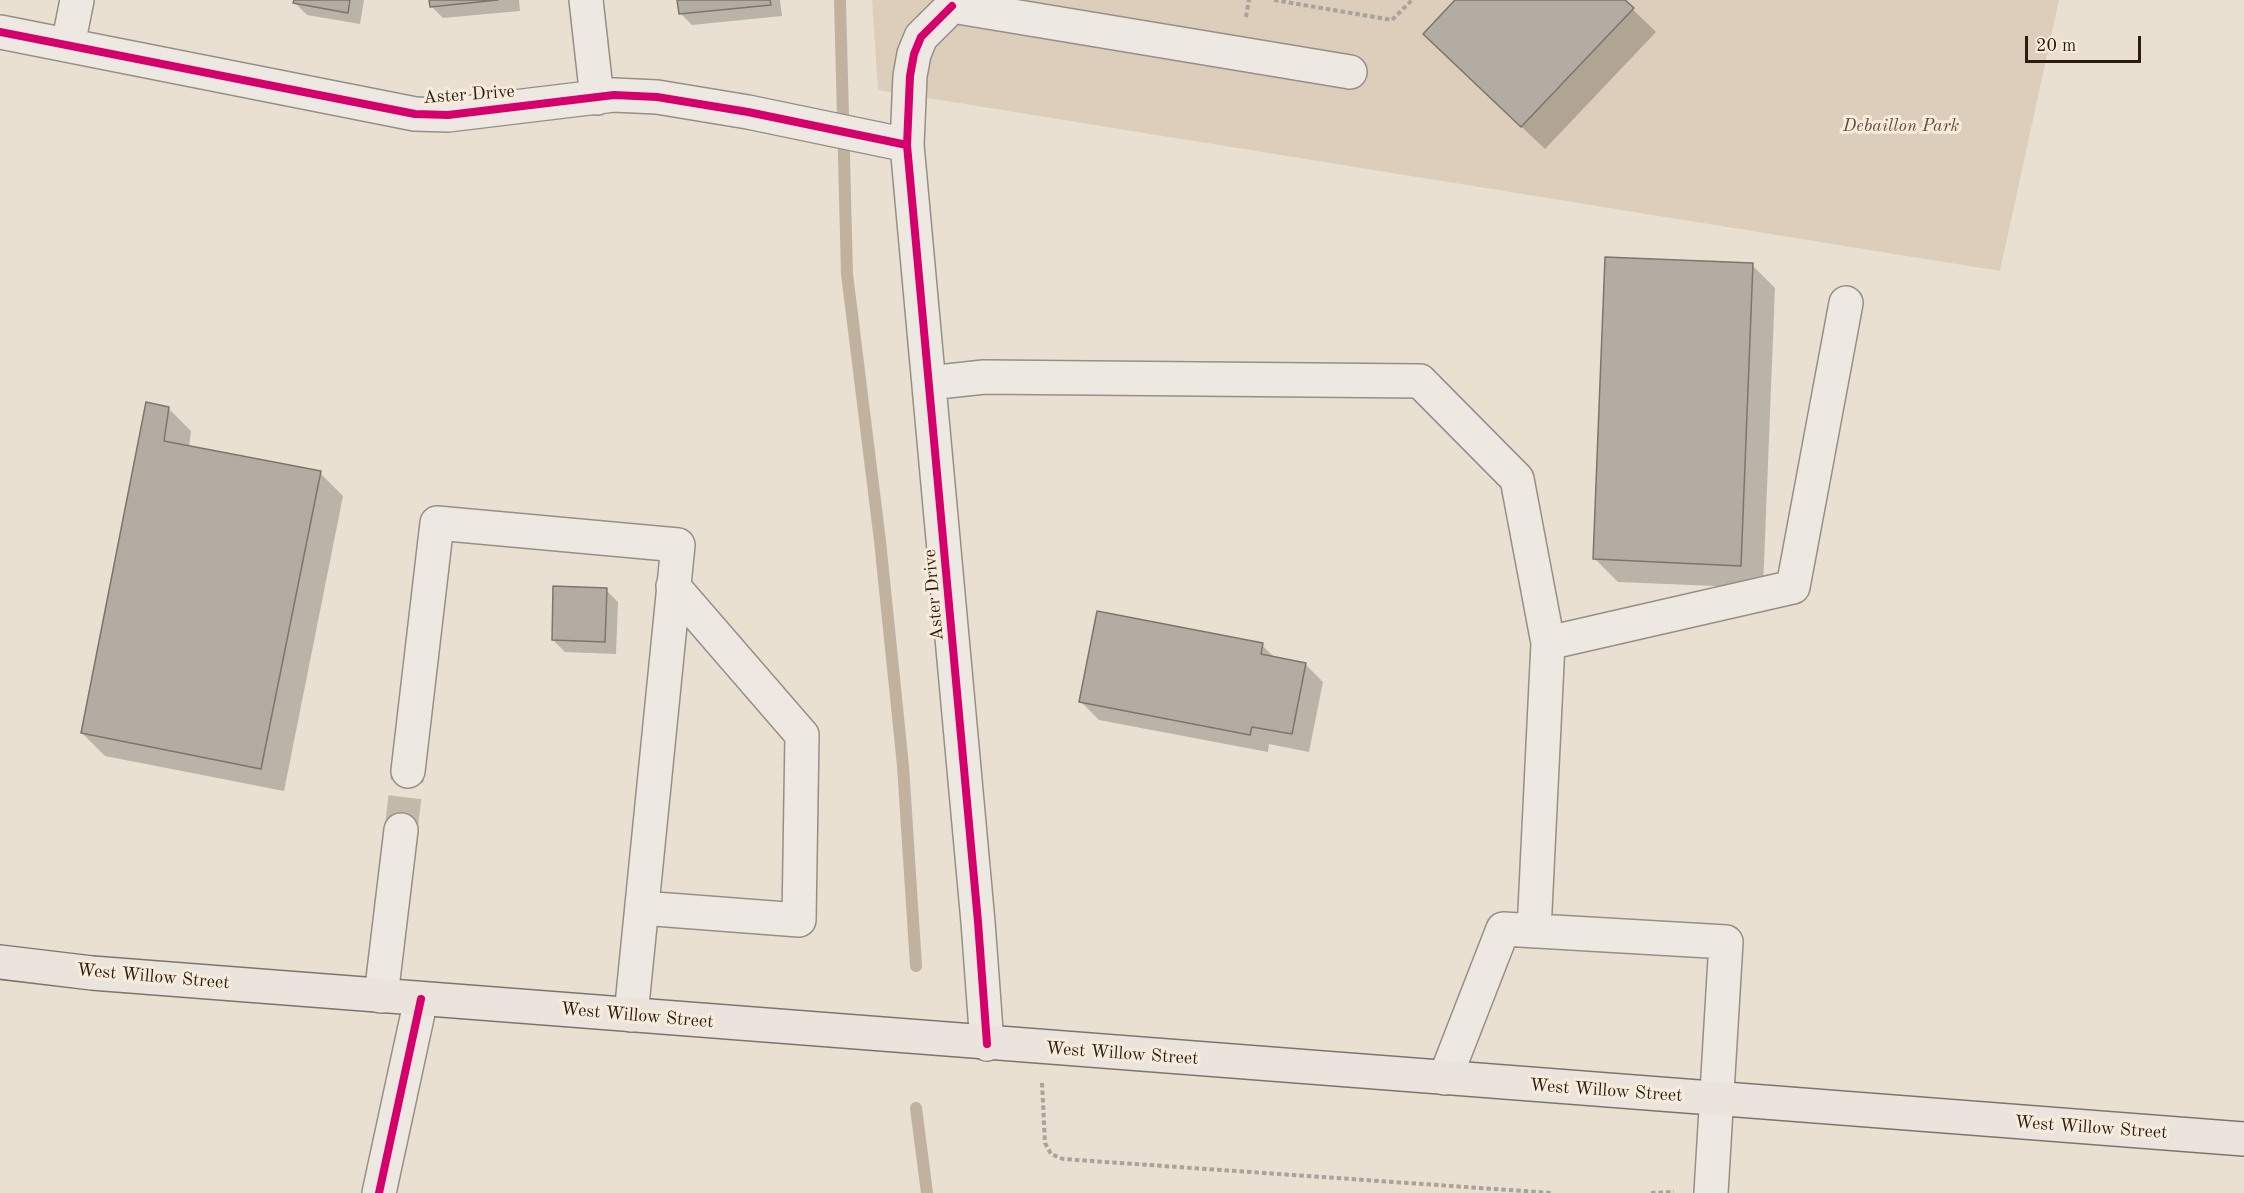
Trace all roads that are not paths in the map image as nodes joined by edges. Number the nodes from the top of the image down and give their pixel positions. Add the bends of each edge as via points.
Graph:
1 (77, 0) edge
2 (586, 0) edge
3 (0, 32) edge
4 (68, 45) junction
5 (1350, 72) dead end
6 (597, 98) junction
7 (908, 145) junction
8 (1846, 303) dead end
9 (929, 383) junction
10 (673, 586) junction
11 (1548, 643) junction
12 (408, 771) tunnel mouth
13 (401, 830) tunnel mouth
14 (642, 908) junction
15 (1534, 931) junction
16 (0, 962) edge
17 (381, 996) junction
18 (421, 999) junction
19 (631, 1015) junction
20 (987, 1044) junction
21 (1444, 1078) junction
22 (1718, 1099) junction
23 (2244, 1139) edge
24 (379, 1193) edge
25 (1711, 1193) edge

1 - 4 street
2 - 6 street
3 - 4 street, Aster Drive
4 - 6 street, Aster Drive via 415,114 448,115
5 - 7 street, Aster Drive via 952,6 921,37 914,54 909,76
6 - 7 street, Aster Drive via 657,97
7 - 9 street, Aster Drive
8 - 11 street via 1793,587
9 - 11 street via 984,377 1420,381 1517,479
9 - 20 street, Aster Drive
10 - 12 street via 678,545 437,523
10 - 14 street
10 - 14 street via 802,735 799,920
11 - 15 street
13 - 17 street
14 - 19 street
15 - 21 street via 1503,929
15 - 22 street via 1726,942
16 - 17 main road, West Willow Street
17 - 18 main road, West Willow Street
18 - 19 main road, West Willow Street
18 - 24 street
19 - 20 main road, West Willow Street
20 - 21 main road, West Willow Street
21 - 22 main road, West Willow Street
22 - 23 main road, West Willow Street
22 - 25 street

